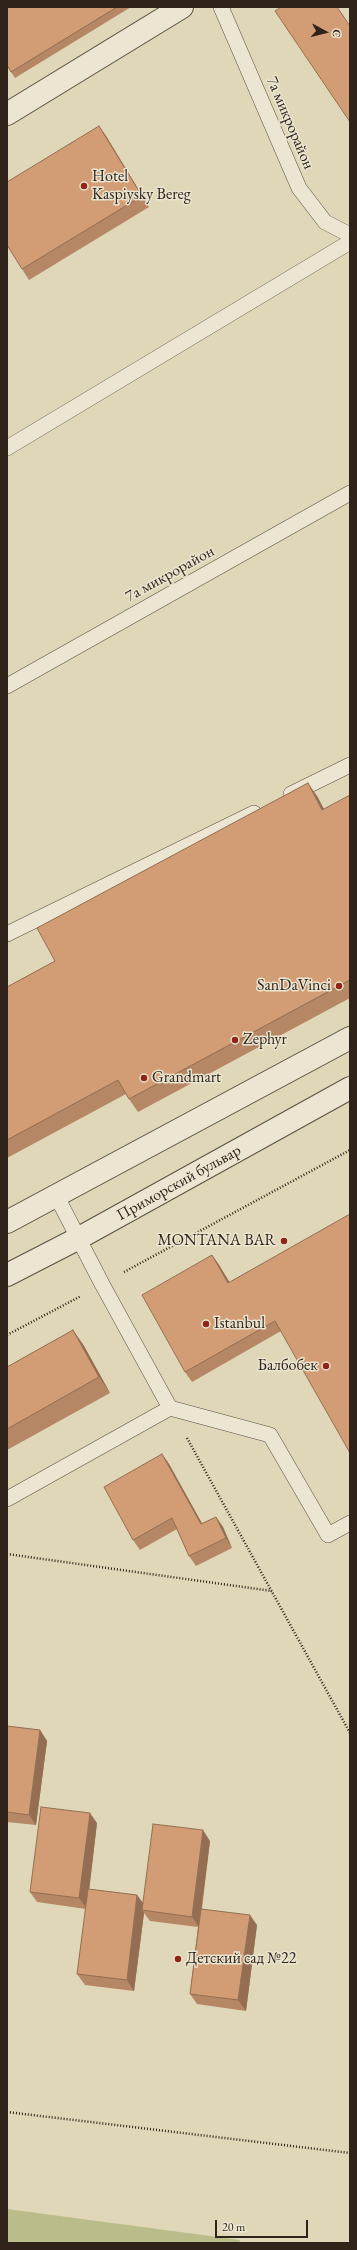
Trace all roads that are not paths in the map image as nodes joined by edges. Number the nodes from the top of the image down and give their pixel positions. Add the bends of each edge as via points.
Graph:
1 (182, 7) edge
2 (221, 7) edge
3 (7, 114) edge
4 (350, 235) edge
5 (350, 242) edge
6 (7, 448) edge
7 (350, 493) edge
8 (7, 686) edge
9 (350, 766) edge
10 (278, 801) edge
11 (264, 808) edge
12 (7, 934) edge
13 (350, 1038) edge
14 (350, 1088) edge
15 (57, 1197) junction
16 (7, 1222) edge
17 (79, 1238) junction
18 (7, 1275) edge
19 (170, 1408) junction
20 (7, 1499) edge
21 (350, 1523) edge

1 - 3 street
2 - 4 lane, 7а микрорайон via 299,188 325,222
5 - 6 lane
7 - 8 lane, 7а микрорайон
9 - 10 lane
11 - 12 lane
13 - 15 street
14 - 17 street, Приморский бульвар
15 - 16 street
15 - 17 lane
17 - 18 street, Приморский бульвар
17 - 19 lane
19 - 20 lane
19 - 21 lane via 270,1435 328,1535

